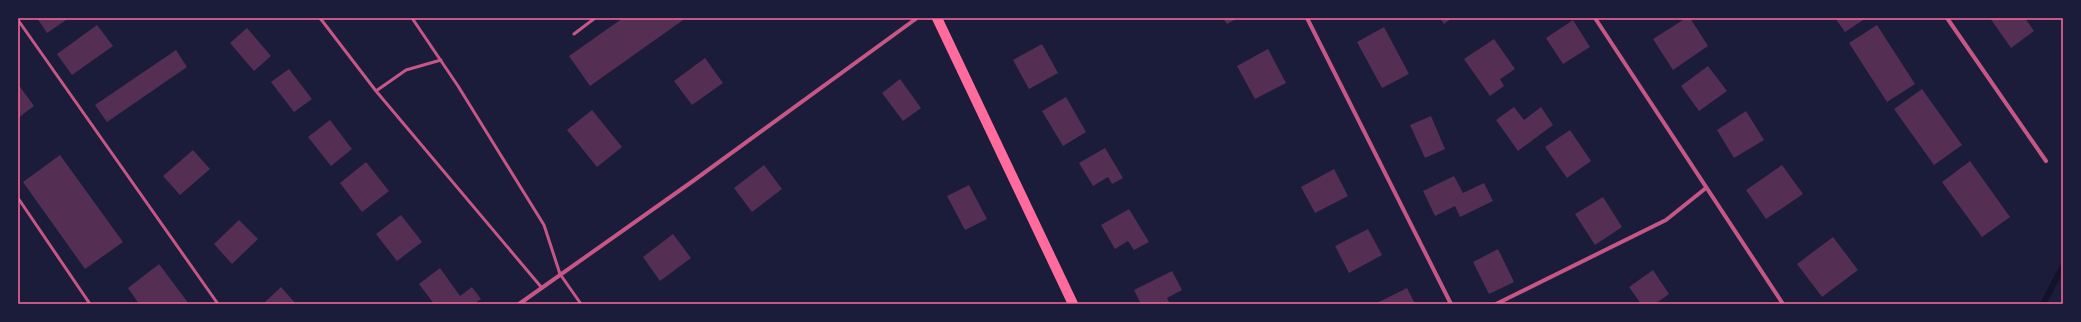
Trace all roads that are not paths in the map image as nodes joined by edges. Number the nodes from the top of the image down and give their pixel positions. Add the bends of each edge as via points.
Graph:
1 (320, 18) edge
2 (412, 18) edge
3 (596, 18) edge
4 (917, 18) edge
5 (936, 18) edge
6 (1307, 18) edge
7 (1595, 18) edge
8 (1947, 18) edge
9 (18, 20) edge
10 (574, 34) dead end
11 (441, 60) junction
12 (376, 91) junction
13 (2046, 161) dead end
14 (1706, 188) junction
15 (18, 198) edge
16 (560, 274) junction
17 (542, 288) junction
18 (90, 304) edge
19 (218, 304) edge
20 (519, 304) edge
21 (582, 304) edge
22 (1073, 304) edge
23 (1451, 304) edge
24 (1496, 304) edge
25 (1783, 304) edge

1 - 12 lane
2 - 11 lane
3 - 10 lane
4 - 16 street
5 - 22 main road
6 - 23 street
7 - 14 street
8 - 13 street
9 - 19 lane
11 - 12 lane via 406,70
11 - 16 lane via 544,225
12 - 17 lane
14 - 24 street via 1666,220
14 - 25 street
15 - 18 lane
16 - 17 street
16 - 21 lane
17 - 20 street

